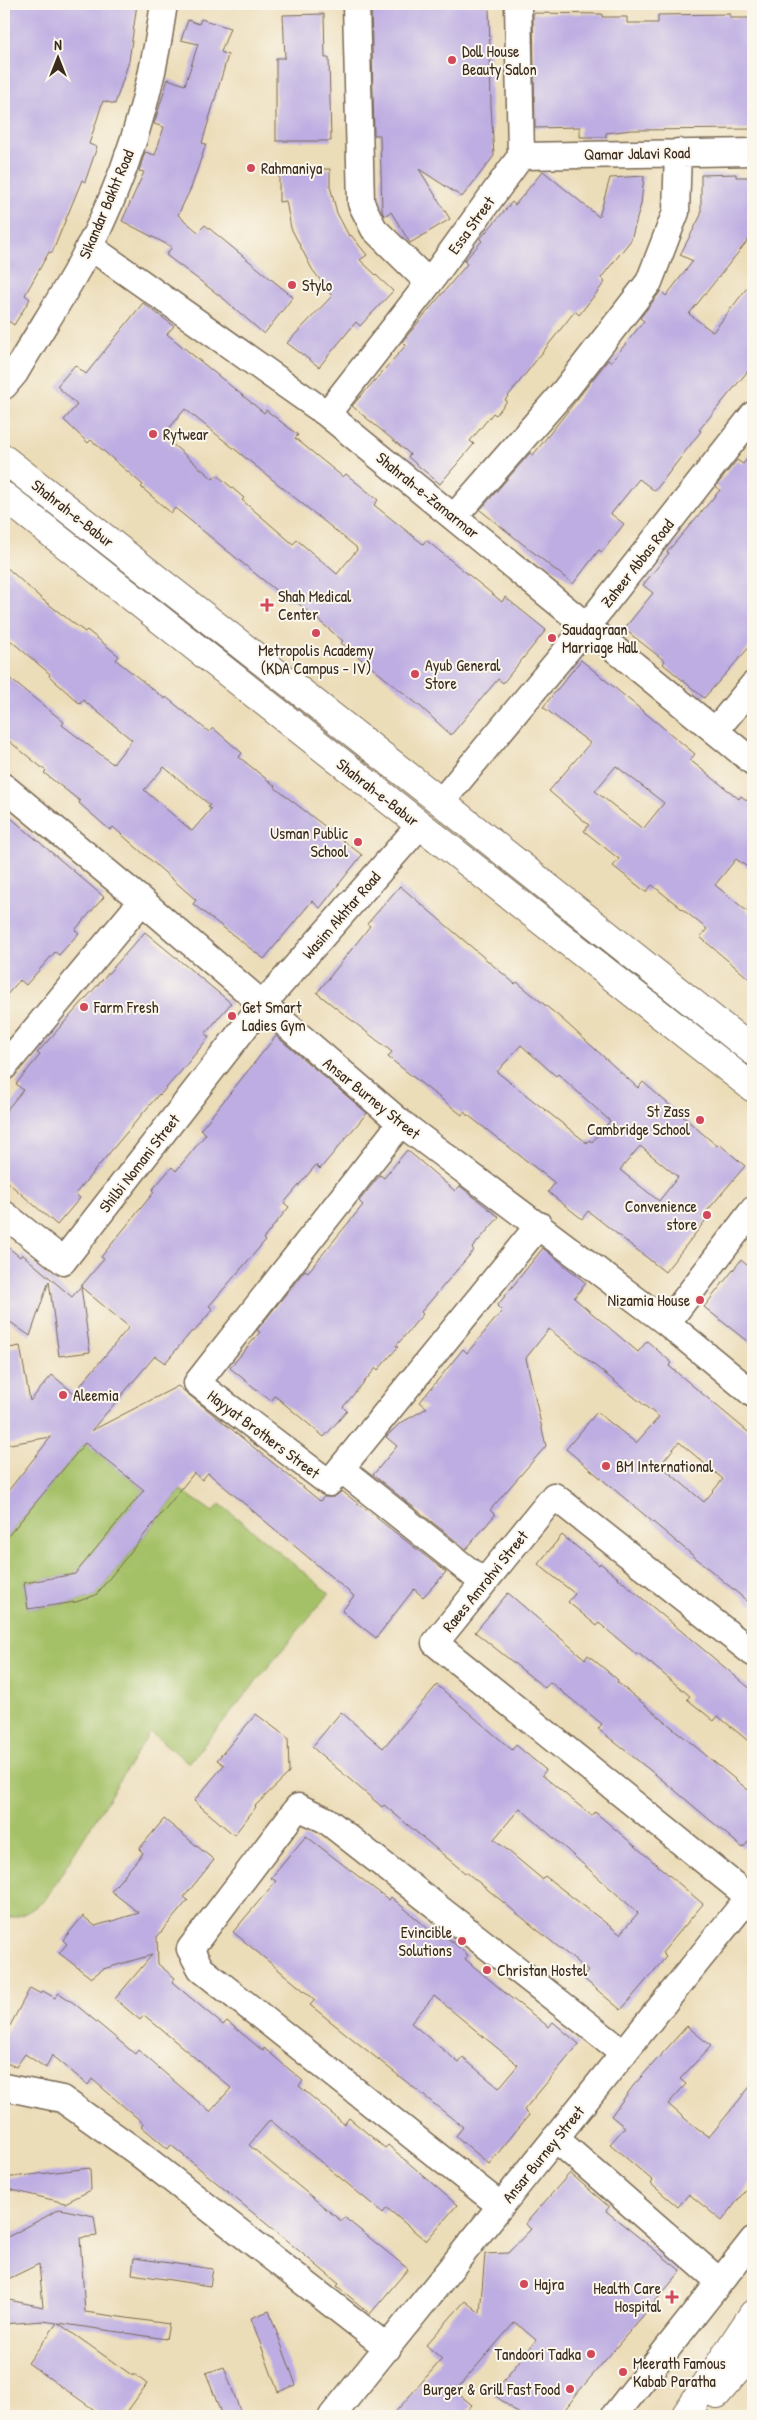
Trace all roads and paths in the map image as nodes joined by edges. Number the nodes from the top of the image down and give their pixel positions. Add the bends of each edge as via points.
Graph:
1 (164, 4) edge
2 (356, 4) edge
3 (518, 4) edge
4 (678, 152) junction
5 (753, 152) edge
6 (521, 156) junction
7 (89, 246) junction
8 (429, 283) junction
9 (4, 386) edge
10 (327, 414) junction
11 (753, 415) edge
12 (4, 459) edge
13 (4, 496) edge
14 (454, 517) junction
15 (587, 626) junction
16 (753, 685) edge
17 (715, 731) junction
18 (753, 762) edge
19 (4, 786) edge
20 (441, 802) junction
21 (420, 825) junction
22 (498, 847) junction
23 (476, 870) junction
24 (142, 901) junction
25 (262, 1005) junction
26 (753, 1051) edge
27 (4, 1067) edge
28 (753, 1088) edge
29 (401, 1123) junction
30 (753, 1210) edge
31 (4, 1214) edge
32 (539, 1226) junction
33 (667, 1323) junction
34 (753, 1394) edge
35 (341, 1469) junction
36 (483, 1582) junction
37 (753, 1653) edge
38 (751, 1895) edge
39 (624, 2053) junction
40 (4, 2087) edge
41 (555, 2138) junction
42 (501, 2206) junction
43 (753, 2240) edge
44 (720, 2282) junction
45 (753, 2314) edge
46 (388, 2348) junction
47 (753, 2352) edge
48 (332, 2416) edge
49 (614, 2416) edge
50 (685, 2416) edge
51 (698, 2416) edge

1 - 7 street, Sikandar Bakht Road via 147,93 125,166
2 - 8 street via 361,203 374,229
3 - 6 street
4 - 5 street, Qamar Jalavi Road
4 - 6 street, Qamar Jalavi Road
4 - 14 street via 676,212 649,282 566,389
6 - 8 street, Essa Street
7 - 9 street, Sikandar Bakht Road via 15,373
7 - 10 street, Shahrah-e-Zamarmar
8 - 10 street, Essa Street
10 - 14 street, Shahrah-e-Zamarmar
11 - 15 street, Zaheer Abbas Road
12 - 20 main road, Shahrah-e-Babur
13 - 21 main road, Shahrah-e-Babur
14 - 15 street, Shahrah-e-Zamarmar
15 - 17 street, Shahrah-e-Zamarmar
15 - 20 street, Zaheer Abbas Road
16 - 17 street
17 - 18 street, Shahrah-e-Zamarmar
19 - 24 street, Ansar Burney Street
20 - 22 main road, Shahrah-e-Babur
21 - 23 main road, Shahrah-e-Babur
21 - 25 street, Wasim Akhtar Road
22 - 23 main road
22 - 26 main road, Shahrah-e-Babur
23 - 28 main road, Shahrah-e-Babur
24 - 25 street, Ansar Burney Street
24 - 27 street
25 - 29 street, Ansar Burney Street
25 - 31 street, Shilbi Nomani Street via 63,1261
29 - 32 street, Ansar Burney Street
29 - 35 street, Hayyat Brothers Street via 197,1383 329,1483
30 - 33 street
32 - 33 street, Ansar Burney Street
32 - 35 street, Hayyat Brothers Street
33 - 34 street, Ansar Burney Street
35 - 36 street
36 - 37 street, Raees Amrohvi Street via 554,1496
36 - 38 street, Raees Amrohvi Street via 435,1643
38 - 39 street, Ansar Burney Street
39 - 41 street, Ansar Burney Street
39 - 42 street via 326,1820 298,1807 190,1949 201,1969
40 - 46 street via 62,2099 137,2152
41 - 42 street, Ansar Burney Street
41 - 44 street
42 - 46 street, Ansar Burney Street
43 - 44 street
44 - 49 street
45 - 50 main road
46 - 48 street, Ansar Burney Street
47 - 51 main road

